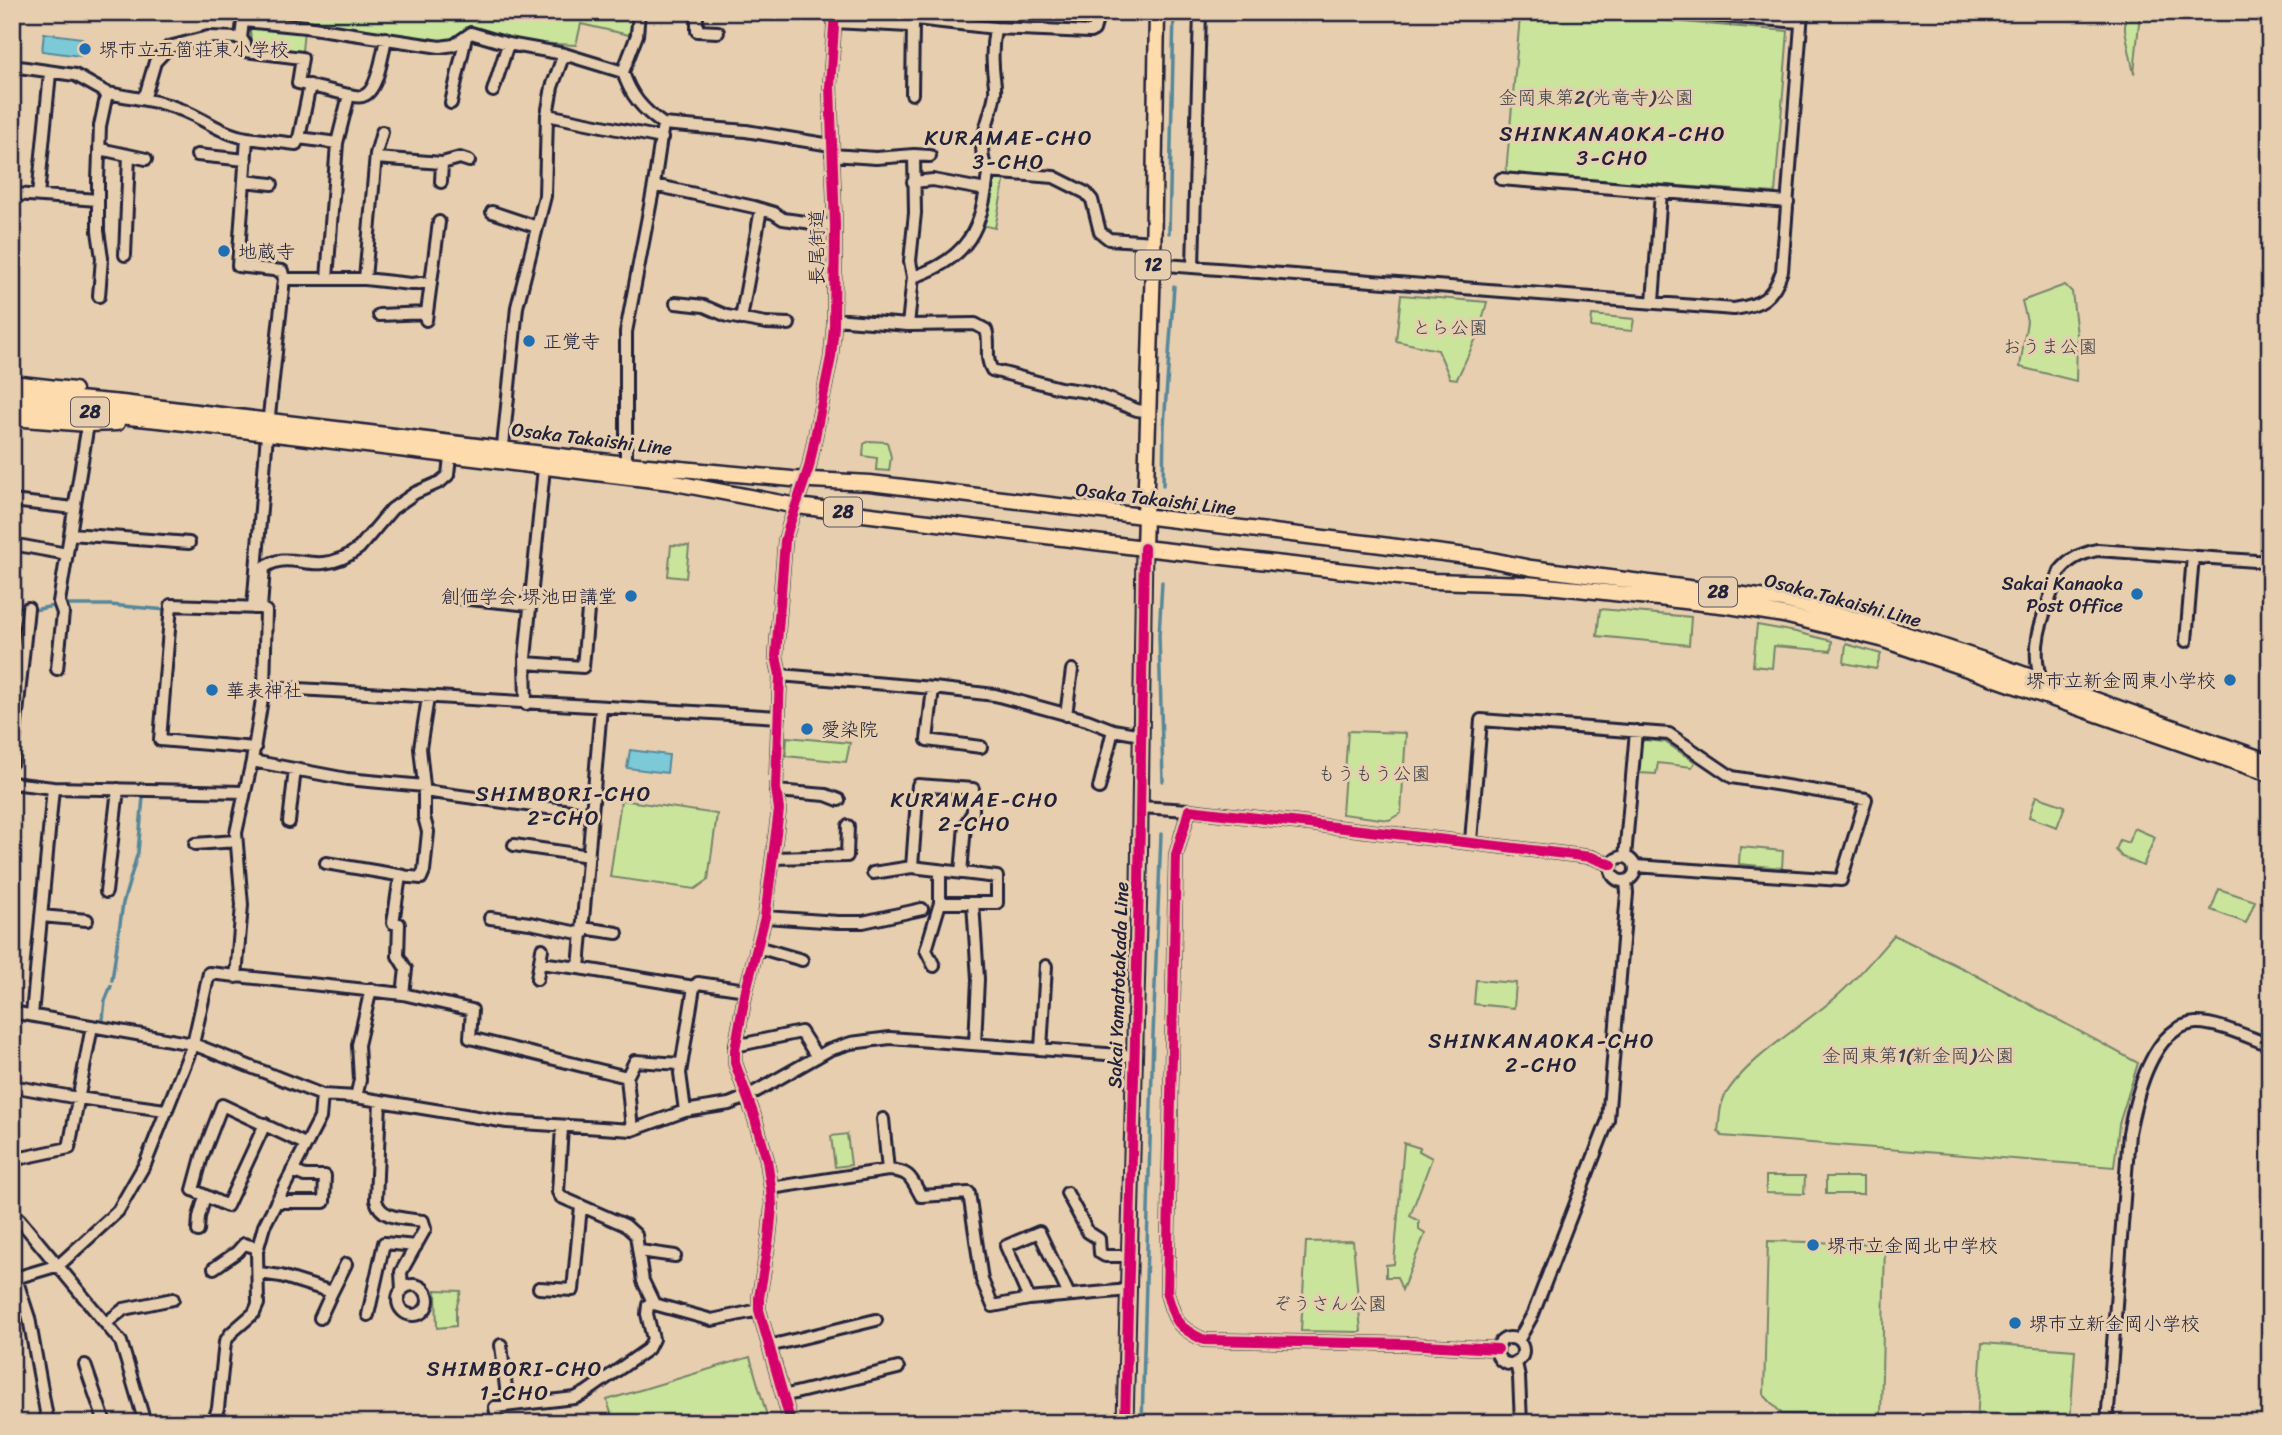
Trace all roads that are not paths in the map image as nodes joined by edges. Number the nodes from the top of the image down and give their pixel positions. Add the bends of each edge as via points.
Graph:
1 (639, 12) edge
2 (696, 12) edge
3 (1099, 12) edge
4 (1157, 12) edge
5 (1200, 12) edge
6 (1665, 12) edge
7 (244, 16) edge
8 (835, 17) edge
9 (1802, 17) edge
10 (913, 23) junction
11 (995, 28) junction
12 (718, 32) dead end
13 (466, 37) junction
14 (241, 38) junction
15 (386, 38) junction
16 (508, 44) junction
17 (564, 54) junction
18 (12, 66) edge
19 (623, 72) junction
20 (50, 73) junction
21 (310, 85) junction
22 (493, 92) dead end
23 (107, 93) junction
24 (912, 94) dead end
25 (349, 95) junction
26 (141, 99) junction
27 (450, 103) dead end
28 (547, 115) junction
29 (663, 124) junction
30 (382, 132) dead end
31 (247, 138) junction
32 (299, 138) junction
33 (662, 138) junction
34 (337, 143) junction
35 (100, 149) junction
36 (831, 150) junction
37 (197, 155) dead end
38 (914, 155) junction
39 (129, 156) junction
40 (930, 156) dead end
41 (376, 158) junction
42 (146, 159) dead end
43 (246, 160) junction
44 (469, 161) dead end
45 (442, 163) junction
46 (988, 172) junction
47 (1501, 179) dead end
48 (244, 181) junction
49 (441, 181) dead end
50 (913, 182) junction
51 (272, 184) dead end
52 (654, 185) junction
53 (986, 190) junction
54 (1661, 192) junction
55 (15, 194) dead end
56 (38, 196) junction
57 (98, 200) junction
58 (1788, 202) junction
59 (761, 209) junction
60 (492, 212) dead end
61 (439, 222) dead end
62 (835, 226) junction
63 (537, 227) junction
64 (1154, 242) junction
65 (125, 255) dead end
66 (1153, 264) junction
67 (1193, 266) junction
68 (913, 277) junction
69 (284, 279) junction
70 (327, 279) junction
71 (365, 279) junction
72 (431, 282) junction
73 (99, 296) dead end
74 (1653, 302) junction
75 (676, 303) dead end
76 (379, 315) dead end
77 (741, 319) junction
78 (834, 319) junction
79 (789, 324) dead end
80 (908, 325) junction
81 (12, 383) edge
82 (12, 393) edge
83 (122, 403) junction
84 (12, 405) edge
85 (1148, 412) junction
86 (12, 418) edge
87 (168, 421) junction
88 (88, 424) junction
89 (268, 428) junction
90 (502, 456) junction
91 (450, 457) junction
92 (626, 464) junction
93 (544, 468) junction
94 (806, 479) junction
95 (12, 501) edge
96 (797, 506) junction
97 (74, 508) junction
98 (1145, 518) junction
99 (71, 534) junction
100 (189, 543) dead end
101 (12, 544) edge
102 (1144, 548) junction
103 (68, 554) junction
104 (2193, 556) junction
105 (2270, 562) edge
106 (448, 597) dead end
107 (589, 599) dead end
108 (530, 605) junction
109 (28, 608) dead end
110 (257, 608) junction
111 (2186, 641) dead end
112 (17, 655) edge
113 (525, 663) junction
114 (57, 669) dead end
115 (1072, 670) dead end
116 (780, 675) junction
117 (2042, 682) junction
118 (264, 687) junction
119 (933, 688) junction
120 (428, 698) junction
121 (526, 704) junction
122 (601, 707) junction
123 (1066, 715) junction
124 (779, 718) junction
125 (1113, 730) junction
126 (1636, 731) junction
127 (1141, 734) junction
128 (981, 747) dead end
129 (255, 748) junction
130 (253, 761) junction
131 (12, 762) edge
132 (2270, 762) edge
133 (295, 769) junction
134 (2270, 774) edge
135 (12, 783) edge
136 (53, 788) junction
137 (1099, 788) dead end
138 (118, 789) junction
139 (424, 789) junction
140 (776, 791) junction
141 (245, 792) junction
142 (839, 800) dead end
143 (1140, 807) junction
144 (1189, 810) junction
145 (592, 814) junction
146 (289, 822) dead end
147 (848, 826) dead end
148 (236, 841) junction
149 (1471, 841) junction
150 (195, 844) dead end
151 (514, 845) dead end
152 (589, 856) junction
153 (774, 858) junction
154 (1625, 858) junction
155 (326, 863) dead end
156 (1612, 865) junction
157 (1635, 866) junction
158 (912, 867) junction
159 (940, 871) junction
160 (873, 873) dead end
161 (961, 873) junction
162 (404, 876) junction
163 (1626, 881) junction
164 (106, 892) dead end
165 (940, 903) junction
166 (973, 903) junction
167 (922, 909) dead end
168 (41, 916) junction
169 (765, 917) junction
170 (490, 918) dead end
171 (87, 920) dead end
172 (583, 931) junction
173 (617, 933) dead end
174 (757, 947) junction
175 (542, 949) dead end
176 (802, 960) dead end
177 (540, 962) junction
178 (934, 966) dead end
179 (1046, 966) dead end
180 (579, 968) junction
181 (236, 976) junction
182 (537, 979) dead end
183 (694, 986) junction
184 (371, 989) junction
185 (746, 990) junction
186 (403, 993) junction
187 (12, 1012) edge
188 (32, 1015) junction
189 (92, 1026) junction
190 (193, 1044) junction
191 (975, 1044) junction
192 (2270, 1045) edge
193 (735, 1046) junction
194 (1041, 1049) junction
195 (1133, 1056) junction
196 (817, 1057) junction
197 (681, 1065) junction
198 (627, 1077) junction
199 (12, 1086) edge
200 (322, 1095) junction
201 (355, 1097) junction
202 (746, 1097) junction
203 (78, 1098) junction
204 (380, 1101) junction
205 (165, 1110) junction
206 (685, 1111) junction
207 (883, 1119) dead end
208 (264, 1124) junction
209 (562, 1127) junction
210 (632, 1130) junction
211 (306, 1144) junction
212 (12, 1160) edge
213 (888, 1170) junction
214 (292, 1171) junction
215 (771, 1188) junction
216 (1068, 1193) dead end
217 (205, 1196) junction
218 (276, 1202) junction
219 (581, 1206) junction
220 (12, 1220) edge
221 (198, 1231) dead end
222 (416, 1246) junction
223 (258, 1248) junction
224 (640, 1251) junction
225 (675, 1256) dead end
226 (1130, 1256) junction
227 (346, 1264) dead end
228 (59, 1265) junction
229 (214, 1268) dead end
230 (259, 1273) junction
231 (14, 1278) edge
232 (539, 1287) dead end
233 (402, 1290) dead end
234 (1129, 1290) junction
235 (332, 1292) junction
236 (1069, 1295) junction
237 (173, 1299) dead end
238 (1029, 1299) junction
239 (654, 1304) junction
240 (759, 1310) junction
241 (368, 1315) dead end
242 (320, 1318) dead end
243 (876, 1320) dead end
244 (106, 1323) junction
245 (1518, 1341) junction
246 (501, 1345) dead end
247 (769, 1346) junction
248 (1497, 1349) junction
249 (1516, 1363) junction
250 (85, 1365) dead end
251 (898, 1368) dead end
252 (783, 1396) junction
253 (508, 1405) junction
254 (47, 1423) edge
255 (105, 1423) edge
256 (145, 1423) edge
257 (213, 1423) edge
258 (498, 1423) edge
259 (791, 1423) edge
260 (1125, 1423) edge
261 (1521, 1423) edge
262 (2107, 1423) edge

1 - 19 street via 637,35
2 - 12 street via 696,31
3 - 11 street via 1090,33
4 - 64 main road, Sakai Yamatotakada Line / 12
5 - 67 street
6 - 9 street
7 - 14 street
7 - 15 street
8 - 10 street
8 - 36 street, 長尾街道
9 - 58 street
10 - 11 street via 916,19
10 - 24 street
11 - 46 street via 995,92 981,154
13 - 15 street via 440,47
13 - 16 street via 480,34
13 - 27 street
14 - 21 street via 245,51 302,58 298,83
14 - 26 street via 208,37 169,47 155,62
15 - 25 street via 375,85 362,97
16 - 17 street
16 - 22 street
17 - 19 street
17 - 28 street
18 - 20 street
19 - 29 street via 635,100
20 - 23 street via 75,75
20 - 56 street
21 - 25 street
21 - 32 street
23 - 26 street
23 - 35 street
25 - 34 street
26 - 31 street via 179,109
28 - 33 street
28 - 63 street via 545,196
29 - 33 street
29 - 36 street via 746,131
30 - 41 street
31 - 32 street via 296,144
31 - 43 street
32 - 34 street
33 - 52 street
34 - 70 street
35 - 39 street
35 - 57 street
36 - 38 street via 876,158
36 - 62 street, 長尾街道
37 - 43 street
38 - 40 street
38 - 50 street
39 - 42 street
39 - 65 street
41 - 45 street
41 - 71 street
43 - 48 street
44 - 45 street via 460,158
45 - 49 street
46 - 53 street
46 - 64 street via 1054,177 1086,193 1100,232 1109,239
47 - 54 street
48 - 51 street
48 - 69 street via 238,266 282,271
50 - 53 street via 933,180
50 - 68 street
52 - 59 street
52 - 92 street via 626,332
53 - 68 street via 984,209 967,243 939,267
54 - 58 street
54 - 74 street
55 - 56 street
56 - 57 street
57 - 73 street
58 - 74 street via 1782,271 1766,298 1734,309
59 - 62 street via 783,219
59 - 77 street
60 - 63 street
61 - 72 street
62 - 78 street, 長尾街道
63 - 90 street via 517,307
64 - 66 main road, Sakai Yamatotakada Line / 12
66 - 67 street
66 - 85 main road, Sakai Yamatotakada Line / 12
67 - 74 street
68 - 80 street
69 - 70 street
69 - 89 street
70 - 71 street
71 - 72 street
72 - 76 street via 426,316
75 - 77 street via 704,306
77 - 79 street
78 - 80 street
78 - 94 street, 長尾街道 via 831,357
80 - 85 street via 975,324 986,330 989,338 987,361 992,370 1089,392
81 - 83 main road via 57,386
82 - 83 main road, Osaka Takaishi Line / 28
83 - 89 main road, Osaka Takaishi Line / 28
84 - 87 main road, Osaka Takaishi Line / 28
85 - 98 main road, Sakai Yamatotakada Line / 12
86 - 88 main road
87 - 88 main road
87 - 89 main road, Osaka Takaishi Line / 28
88 - 97 street
89 - 90 main road, Osaka Takaishi Line / 28
89 - 91 main road, Osaka Takaishi Line / 28
89 - 110 street
90 - 91 main road, Osaka Takaishi Line / 28
90 - 92 main road, Osaka Takaishi Line / 28
90 - 93 main road, Osaka Takaishi Line / 28
91 - 110 street via 448,475 392,509 359,548 344,558 324,563 270,563 264,568
92 - 94 main road, Osaka Takaishi Line / 28
93 - 96 main road, Osaka Takaishi Line / 28 via 673,483
93 - 108 street
94 - 96 street, 長尾街道
94 - 98 main road, Osaka Takaishi Line / 28 via 882,484
95 - 97 street
96 - 102 main road, Osaka Takaishi Line / 28
96 - 116 street, 長尾街道 via 785,541 776,656
97 - 99 street
98 - 102 main road, Sakai Yamatotakada Line / 12
98 - 117 main road, Osaka Takaishi Line / 28 via 1783,600 1875,624
99 - 100 street
99 - 103 street
101 - 103 street
102 - 127 main road, Sakai Yamatotakada Line / 12
102 - 134 main road, Osaka Takaishi Line / 28 via 1433,581 1578,589 1784,615 1881,639
103 - 114 street via 59,602 63,612
104 - 105 street
104 - 111 street
104 - 117 street via 2097,550 2067,562 2035,646
106 - 108 street
107 - 113 street via 583,667
108 - 113 street
109 - 112 street
110 - 118 street via 266,611 267,621
110 - 129 street via 172,605 160,740
112 - 131 street
113 - 121 street
115 - 123 street
116 - 119 street
116 - 124 street, 長尾街道
117 - 132 main road, Osaka Takaishi Line / 28
118 - 120 street
118 - 129 street
119 - 123 street via 995,695
119 - 128 street via 927,740
120 - 121 street
120 - 139 street via 420,748
121 - 122 street
122 - 124 street
122 - 145 street
123 - 125 street
124 - 140 street, 長尾街道
125 - 127 street
125 - 137 street
126 - 149 street via 1481,720
126 - 154 street
126 - 157 street via 1669,734 1732,777 1866,799 1841,880
127 - 143 main road, Sakai Yamatotakada Line / 12
129 - 130 street
130 - 133 street
130 - 141 street
133 - 139 street
133 - 146 street
135 - 136 street
136 - 138 street
136 - 168 street
138 - 141 street
138 - 164 street
139 - 145 street
139 - 162 street via 428,832 424,871 421,878
140 - 142 street
140 - 153 street, 長尾街道 via 779,810
141 - 148 street
143 - 144 street
143 - 195 main road, Sakai Yamatotakada Line / 12
144 - 149 street
144 - 248 street via 1177,855 1167,1293 1172,1312 1180,1326 1204,1340
145 - 152 street
147 - 153 street via 847,856
148 - 150 street
148 - 181 street via 242,894
149 - 156 street via 1591,857
151 - 152 street
152 - 172 street
153 - 169 street, 長尾街道
154 - 156 street
154 - 157 street
155 - 162 street
156 - 163 street via 1615,877
157 - 163 street
158 - 159 street
158 - 160 street
158 - 161 street via 918,785 973,789
159 - 161 street
159 - 165 street
161 - 166 street via 997,877 997,903
162 - 186 street via 400,876 393,923 399,925 398,956 406,969
163 - 245 street via 1608,1120 1533,1314
165 - 166 street
165 - 178 street via 926,950
166 - 191 street via 978,979
167 - 169 street via 863,922
168 - 171 street
168 - 188 street
169 - 174 street, 長尾街道
170 - 172 street
172 - 173 street
172 - 180 street
174 - 176 street
174 - 185 street, 長尾街道
175 - 177 street
177 - 180 street
177 - 182 street
179 - 194 street
180 - 183 street
181 - 184 street
181 - 190 street via 209,973
183 - 185 street
183 - 197 street
184 - 186 street
184 - 201 street via 358,1045 360,1080
185 - 193 street, 長尾街道
186 - 198 street via 472,1010 470,1038
187 - 188 street
188 - 189 street
189 - 190 street
189 - 203 street
190 - 200 street
190 - 205 street
191 - 194 street
191 - 196 street via 874,1039 840,1046
192 - 262 street via 2197,1023 2171,1033 2151,1061 2129,1133
193 - 196 street via 801,1032
193 - 202 street, 長尾街道 via 734,1063
194 - 195 street
195 - 226 main road, Sakai Yamatotakada Line / 12
196 - 202 street
197 - 198 street via 635,1060
197 - 206 street
198 - 210 street
199 - 203 street
200 - 201 street
200 - 211 street via 320,1118
201 - 204 street
202 - 206 street
202 - 215 street, 長尾街道 via 767,1160
203 - 205 street
203 - 212 street via 69,1148
204 - 209 street
204 - 222 street via 376,1200 384,1214 423,1221 425,1228
205 - 228 street via 146,1162 118,1211
206 - 210 street
207 - 213 street
208 - 211 street
208 - 217 street via 227,1206
208 - 217 street via 222,1105 193,1190
209 - 210 street
209 - 219 street via 558,1192
211 - 214 street
213 - 215 street
213 - 238 street via 910,1177 921,1196 969,1193 982,1280 993,1306
214 - 218 street
214 - 218 street via 325,1176 324,1202
215 - 240 street, 長尾街道
216 - 226 street via 1088,1232 1099,1239 1100,1253
217 - 221 street
218 - 223 street
219 - 224 street via 625,1225 636,1235
219 - 232 street via 573,1290
220 - 228 street via 19,1219
222 - 233 street via 401,1272
222 - 241 street via 384,1243
223 - 229 street via 244,1244
223 - 230 street
224 - 225 street
224 - 239 street via 643,1281
226 - 234 main road, Sakai Yamatotakada Line / 12
227 - 235 street
228 - 231 street
228 - 244 street
230 - 235 street
230 - 257 street via 254,1313 226,1342
231 - 254 street via 29,1318
234 - 236 street
234 - 260 main road, Sakai Yamatotakada Line / 12
235 - 242 street
236 - 238 street
236 - 238 street via 1039,1232 1006,1246
237 - 244 street via 124,1309
239 - 240 street via 712,1320
239 - 253 street via 648,1306 653,1339 648,1349 585,1393
240 - 247 street
243 - 247 street
244 - 256 street via 121,1342
245 - 248 street via 1506,1339
245 - 249 street via 1523,1352
246 - 253 street
247 - 252 street
248 - 249 street via 1501,1360
249 - 261 street
250 - 255 street
251 - 252 street
252 - 259 street
253 - 258 street via 495,1407

